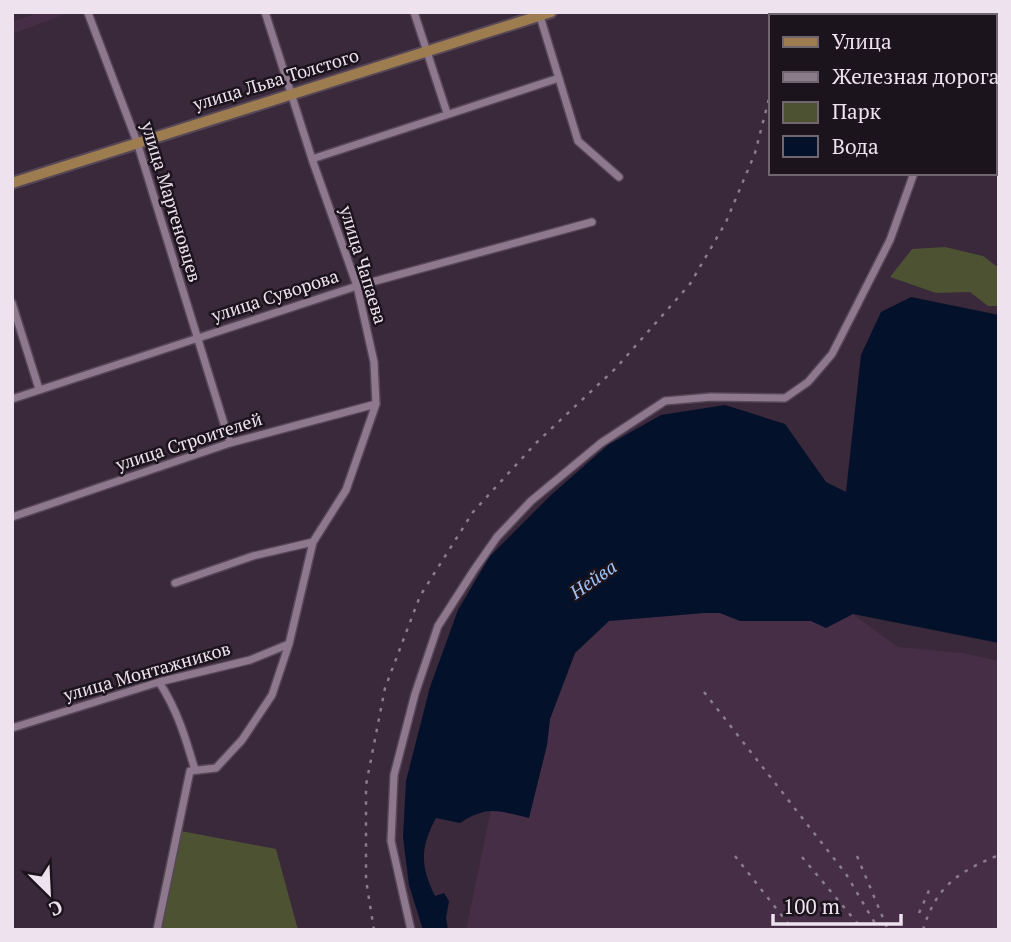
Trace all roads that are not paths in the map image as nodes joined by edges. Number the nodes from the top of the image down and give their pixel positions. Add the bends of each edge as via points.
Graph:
1 (265, 12) edge
2 (414, 12) edge
3 (88, 13) edge
4 (543, 13) edge
5 (426, 51) junction
6 (559, 78) junction
7 (292, 94) junction
8 (447, 113) junction
9 (137, 142) junction
10 (312, 159) junction
11 (913, 175) edge
12 (619, 177) dead end
13 (12, 183) edge
14 (592, 222) dead end
15 (357, 286) junction
16 (12, 303) edge
17 (197, 338) junction
18 (39, 389) junction
19 (12, 399) edge
20 (376, 404) junction
21 (230, 443) junction
22 (12, 517) edge
23 (313, 542) junction
24 (175, 583) dead end
25 (289, 644) junction
26 (159, 682) junction
27 (12, 728) edge
28 (195, 771) junction
29 (157, 930) edge
30 (411, 930) edge

1 - 7 street, улица Чапаева
2 - 5 street
3 - 9 street, улица Мартеновцев
4 - 5 main road, улица Льва Толстого
4 - 6 street
5 - 7 main road, улица Льва Толстого
5 - 8 street
6 - 8 street
6 - 12 street via 579,141
7 - 9 main road, улица Льва Толстого
7 - 10 street, улица Чапаева
8 - 10 street
9 - 13 main road, улица Льва Толстого
9 - 17 street, улица Мартеновцев
10 - 15 street, улица Чапаева
11 - 30 street via 866,289 832,354 808,382 785,398 666,401 601,443 531,501 474,570 438,626 394,775 391,841
14 - 15 street, улица Суворова
15 - 17 street, улица Суворова
15 - 20 street, улица Чапаева via 374,362
16 - 18 street
17 - 18 street, улица Суворова
17 - 21 street, улица Мартеновцев
18 - 19 street, улица Суворова
20 - 21 street, улица Строителей
20 - 23 street, улица Чапаева via 346,490
21 - 22 street, улица Строителей
23 - 24 street via 253,556
23 - 25 street, улица Чапаева
25 - 26 street, улица Монтажников via 250,660
25 - 28 street, улица Чапаева via 272,695 242,740 216,768
26 - 27 street, улица Монтажников
26 - 28 street via 182,725
28 - 29 street via 190,771

